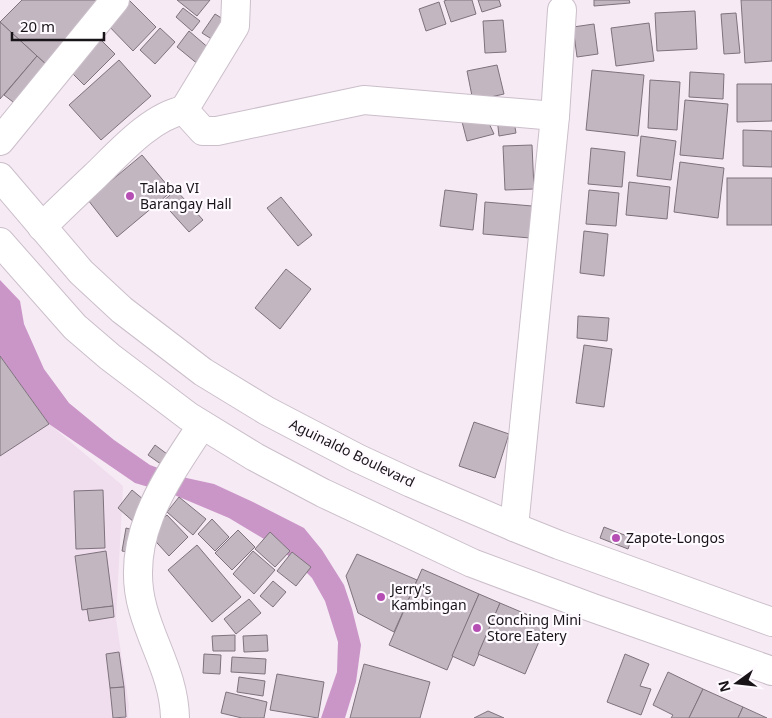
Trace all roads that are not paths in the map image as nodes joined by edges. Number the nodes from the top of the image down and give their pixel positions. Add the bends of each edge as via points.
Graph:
1 (115, 0) edge
2 (236, 0) edge
3 (562, 10) dead end
4 (184, 110) junction
5 (554, 116) junction
6 (0, 141) edge
7 (0, 177) edge
8 (42, 227) junction
9 (0, 242) edge
10 (202, 425) junction
11 (514, 527) junction
12 (772, 622) edge
13 (772, 671) edge
14 (175, 718) edge

1 - 6 main road
2 - 4 main road via 235,26
3 - 5 main road
4 - 5 main road via 203,131 217,131 364,100
4 - 8 main road via 164,117 144,130
5 - 11 main road
7 - 8 main road, Aguinaldo Boulevard
8 - 11 main road, Aguinaldo Boulevard via 102,292 203,372 267,411 357,458
9 - 10 main road via 75,327
10 - 13 main road via 323,493 472,562
10 - 14 main road via 158,498 142,532 138,552 137,578 143,608 166,669 175,701
11 - 12 main road, Aguinaldo Boulevard

